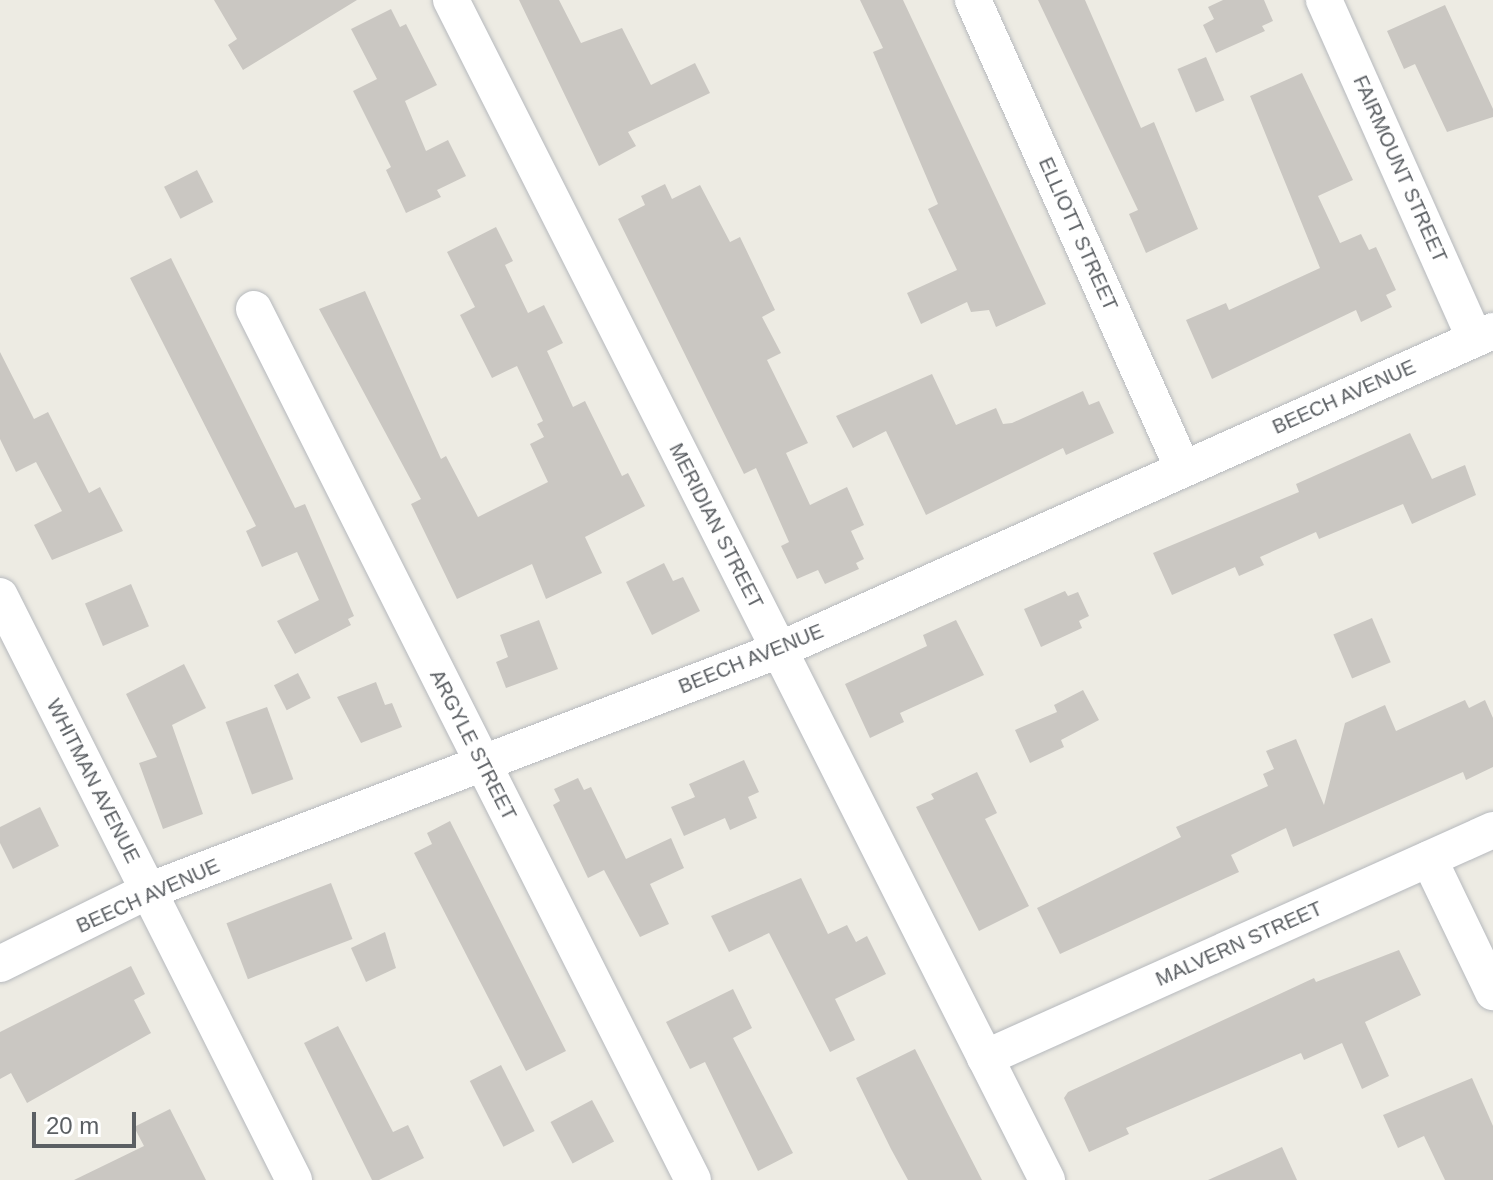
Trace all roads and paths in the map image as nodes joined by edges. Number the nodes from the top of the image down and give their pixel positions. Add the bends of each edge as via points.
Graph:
1 (451, 0) edge
2 (973, 0) edge
3 (1324, 0) edge
4 (254, 309) dead end
5 (1484, 335) edge
6 (1183, 469) junction
7 (0, 596) edge
8 (779, 650) junction
9 (483, 765) junction
10 (1493, 830) edge
11 (1429, 859) junction
12 (148, 891) junction
13 (0, 964) edge
14 (1493, 992) edge
15 (985, 1058) junction
16 (294, 1180) edge
17 (693, 1180) edge
18 (1047, 1180) edge

1 - 8 street, MERIDIAN STREET
2 - 6 street, ELLIOTT STREET
3 - 5 street, FAIRMOUNT STREET
4 - 9 street, ARGYLE STREET
5 - 6 street, BEECH AVENUE
6 - 8 street, BEECH AVENUE
7 - 12 street, WHITMAN AVENUE
8 - 9 street, BEECH AVENUE
8 - 15 street, MERIDIAN STREET
9 - 12 street, BEECH AVENUE
9 - 17 street, ARGYLE STREET
10 - 11 street, MALVERN STREET
11 - 14 street
11 - 15 street, MALVERN STREET
12 - 13 street, BEECH AVENUE
12 - 16 street, WHITMAN AVENUE
15 - 18 street, MERIDIAN STREET

